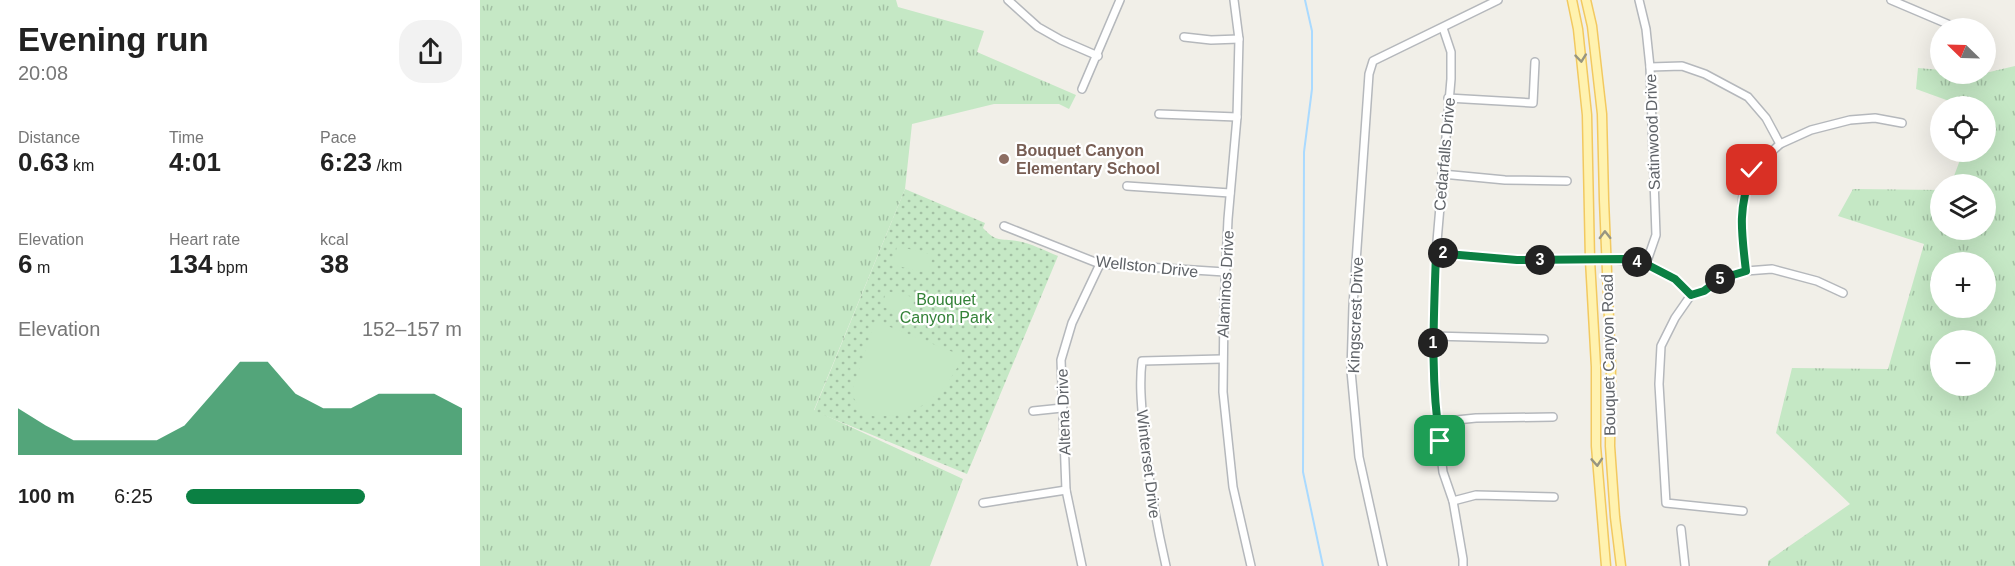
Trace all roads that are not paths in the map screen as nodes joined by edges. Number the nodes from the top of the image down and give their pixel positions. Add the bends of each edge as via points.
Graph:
1 (1008, 0) edge
2 (1120, 0) edge
3 (1234, 0) edge
4 (1498, 0) edge
5 (1572, 0) edge
6 (1586, 0) edge
7 (1639, 0) edge
8 (1891, 0) edge
9 (1933, 18) edge
10 (1443, 28) junction
11 (1184, 37) dead end
12 (1239, 39) junction
13 (1098, 56) junction
14 (1535, 62) dead end
15 (1650, 67) junction
16 (1082, 89) dead end
17 (1448, 98) junction
18 (1159, 114) dead end
19 (1237, 117) junction
20 (1902, 123) dead end
21 (1780, 144) junction
22 (1443, 174) junction
23 (1567, 181) dead end
24 (1127, 186) dead end
25 (1230, 193) junction
26 (1004, 226) dead end
27 (1436, 253) junction
28 (1606, 259) junction
29 (1590, 260) junction
30 (1100, 264) junction
31 (1646, 264) junction
32 (1746, 271) junction
33 (1226, 273) junction
34 (1843, 293) dead end
35 (1691, 295) junction
36 (1433, 336) junction
37 (1544, 339) dead end
38 (1222, 359) junction
39 (1062, 408) junction
40 (1033, 411) dead end
41 (1554, 417) dead end
42 (1437, 422) junction
43 (1066, 489) junction
44 (1554, 497) dead end
45 (1453, 501) junction
46 (983, 503) dead end
47 (1743, 511) dead end
48 (1681, 529) dead end
49 (1082, 566) edge
50 (1166, 566) edge
51 (1251, 566) edge
52 (1383, 566) edge
53 (1463, 566) edge
54 (1606, 566) edge
55 (1621, 566) edge
56 (1685, 566) edge

1 - 13 street via 1038,27
2 - 13 street
3 - 12 street, Alaminos Drive
4 - 10 street
5 -> 29 main road, Bouquet Canyon Road via 1587,115
28 -> 6 main road, Bouquet Canyon Road via 1602,114
7 - 15 street, Satinwood Drive
8 - 9 street
10 - 17 street, Cedarfalls Drive via 1451,52
10 - 52 street, Kingscrest Drive via 1373,61 1369,74 1351,370 1359,457
11 - 12 street
12 - 19 street, Alaminos Drive
13 - 16 street
14 - 17 street via 1533,103
15 - 21 street via 1682,66 1748,97 1766,118
15 - 31 street, Satinwood Drive via 1656,235
17 - 22 street, Cedarfalls Drive
18 - 19 street
19 - 25 street, Alaminos Drive
20 - 21 street via 1875,118 1850,120 1811,130
21 - 32 street via 1752,170 1743,194 1741,223
22 - 23 street
22 - 27 street, Cedarfalls Drive
24 - 25 street
25 - 33 street, Alaminos Drive
26 - 30 street, Wellston Drive
27 - 29 street via 1517,260
27 - 36 street, Cedarfalls Drive
28 - 29 street
28 - 31 street
28 - 55 main road, Bouquet Canyon Road via 1610,446
29 -> 54 main road, Bouquet Canyon Road via 1596,446
30 - 33 street, Wellston Drive
30 - 39 street, Altena Drive via 1072,323 1061,360
31 - 35 street via 1675,279
32 - 34 street via 1772,269 1797,274
32 - 35 street via 1720,279
33 - 38 street, Alaminos Drive
35 - 47 street via 1661,346 1659,384 1666,503
36 - 37 street
36 - 42 street, Cedarfalls Drive
38 - 50 street, Winterset Drive via 1142,361 1151,499
38 - 51 street, Alaminos Drive via 1228,454
39 - 40 street
39 - 43 street, Altena Drive
41 - 42 street
42 - 45 street, Cedarfalls Drive via 1443,472
43 - 46 street
43 - 49 street, Altena Drive
44 - 45 street via 1476,495
45 - 53 street, Cedarfalls Drive
48 - 56 street

